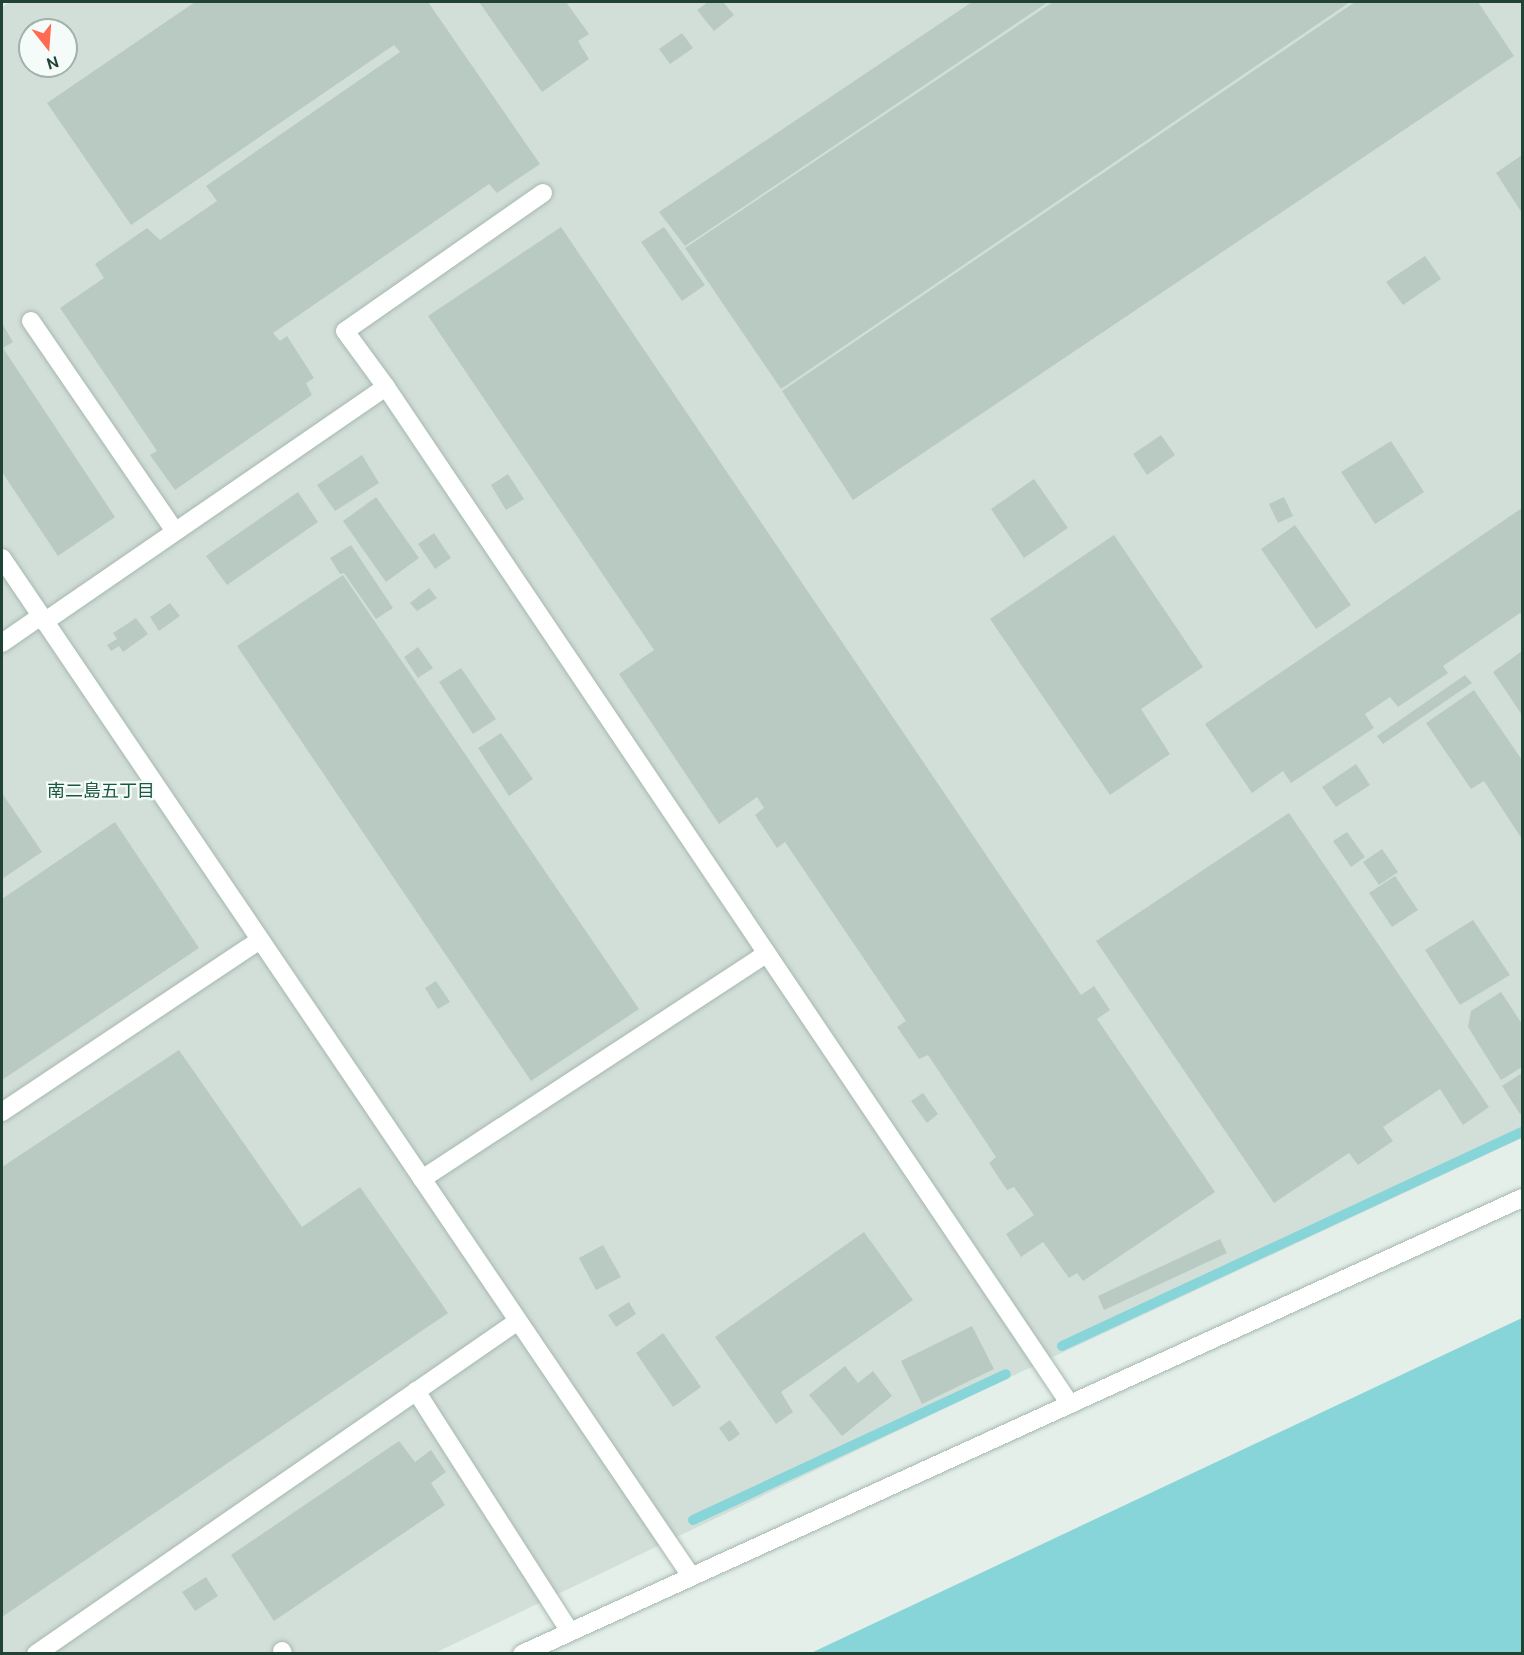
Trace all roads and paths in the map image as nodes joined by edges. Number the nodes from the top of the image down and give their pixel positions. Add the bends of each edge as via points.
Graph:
1 (543, 193) dead end
2 (31, 321) dead end
3 (386, 387) junction
4 (175, 531) junction
5 (2, 558) edge
6 (43, 619) junction
7 (2, 643) edge
8 (260, 940) junction
9 (767, 953) junction
10 (2, 1112) edge
11 (422, 1179) junction
12 (1522, 1198) edge
13 (518, 1321) junction
14 (416, 1391) junction
15 (1070, 1404) junction
16 (691, 1576) junction
17 (570, 1632) junction
18 (36, 1653) edge
19 (522, 1653) edge

1 - 3 street via 345,332
2 - 4 street
3 - 4 street
3 - 9 street
4 - 6 street
5 - 6 street
6 - 7 street
6 - 8 street
8 - 10 street
8 - 11 street
9 - 11 street
9 - 15 street
11 - 13 street
12 - 15 street
13 - 14 street
13 - 16 street
14 - 17 street
14 - 18 street
15 - 16 street
16 - 17 street
17 - 19 street

